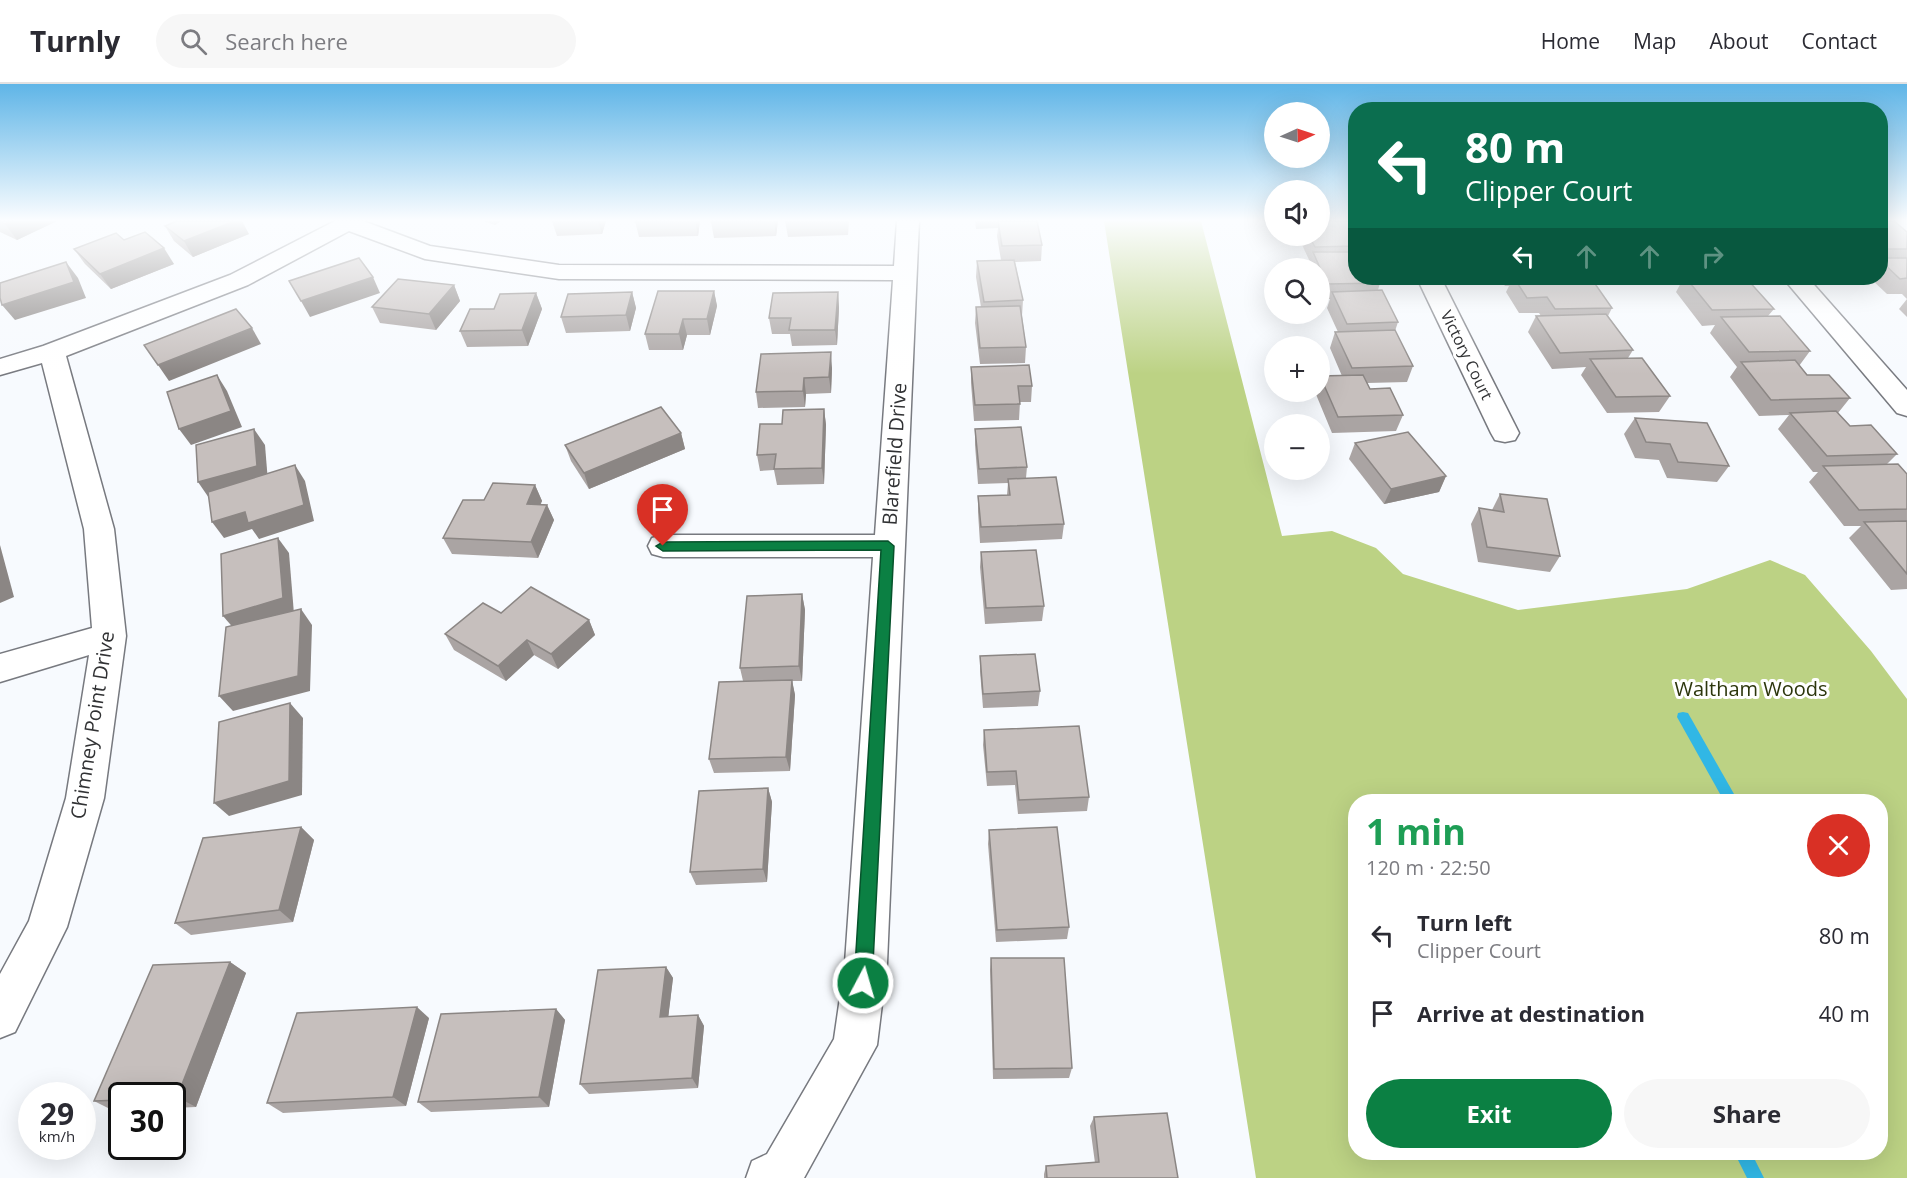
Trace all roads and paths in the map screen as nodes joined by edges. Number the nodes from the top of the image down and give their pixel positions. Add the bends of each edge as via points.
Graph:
1 (254, 272) edge
2 (577, 272) edge
3 (905, 273) joint
4 (1432, 285) edge
5 (1801, 285) edge
6 (52, 352) junction
7 (0, 367) edge
8 (1907, 407) edge
9 (1505, 433) dead end
10 (663, 546) dead end
11 (888, 546) junction
12 (109, 636) junction
13 (0, 668) edge
14 (0, 1017) edge
15 (781, 1175) edge

1 - 6 street
2 - 3 street
3 - 11 street, Blarefield Drive
4 - 9 street, Victory Court
5 - 8 street
6 - 7 street
6 - 12 street, Chimney Point Drive via 99,529
10 - 11 street
11 - 15 street, Blarefield Drive via 866,963 855,1045
12 - 13 street
12 - 14 street, Chimney Point Drive via 85,798 47,927

